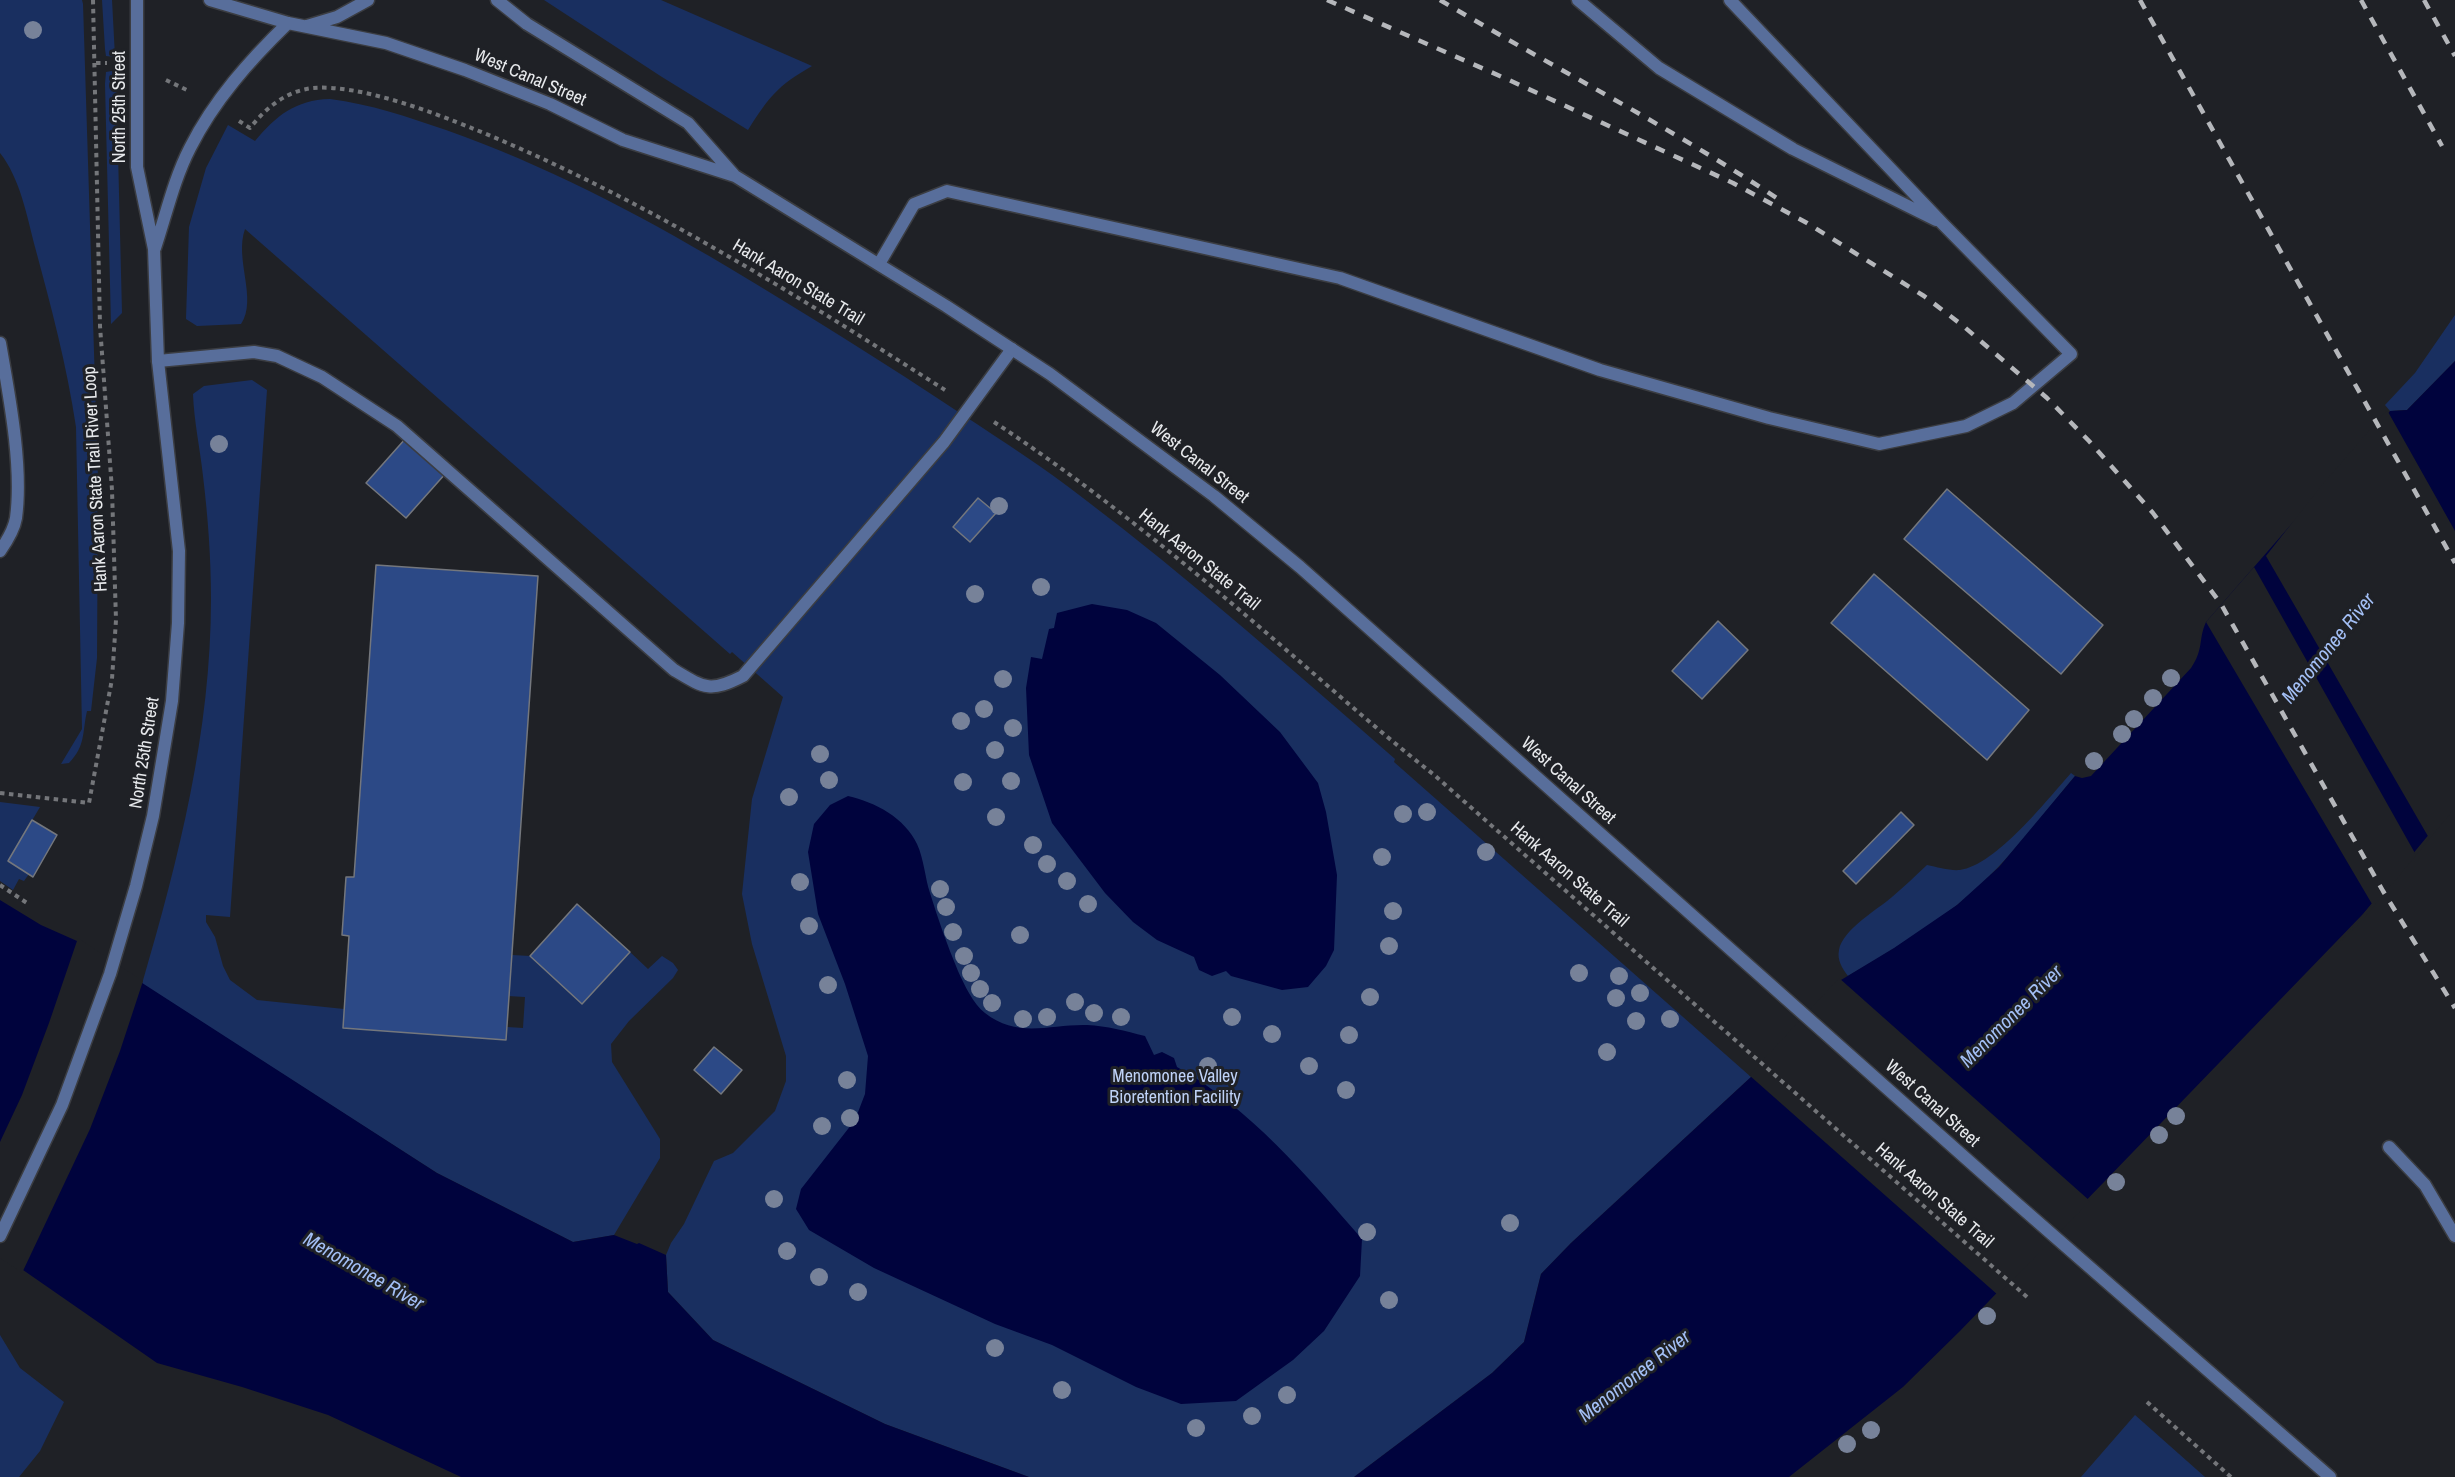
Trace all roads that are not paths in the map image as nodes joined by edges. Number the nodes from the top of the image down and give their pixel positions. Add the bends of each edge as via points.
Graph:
1 (137, 0) edge
2 (210, 0) edge
3 (368, 0) edge
4 (497, 0) edge
5 (1578, 0) edge
6 (1730, 0) edge
7 (288, 23) junction
8 (306, 26) junction
9 (735, 176) junction
10 (1943, 224) junction
11 (154, 249) junction
12 (879, 264) junction
13 (0, 343) edge
14 (1011, 349) junction
15 (158, 361) junction
16 (0, 551) edge
17 (2389, 1147) dead end
18 (0, 1236) edge
19 (2455, 1236) edge
20 (2330, 1477) edge

1 - 11 street, North 25th Street via 137,167
2 - 7 street, West Canal Street
3 - 8 street via 337,17
4 - 9 street, West Canal Street via 527,24 688,123
5 - 10 street via 1659,68 1793,149
6 - 10 street
7 - 8 street, West Canal Street
7 - 11 street, North 25th Street via 214,106 189,149
8 - 9 street, West Canal Street via 386,43 465,70 550,104 623,140
9 - 12 street, West Canal Street
10 - 12 street via 2071,354 2013,403 1966,426 1879,444 1769,418 1600,370 1340,278 947,191 914,204
11 - 15 street, North 25th Street
12 - 14 street, West Canal Street
13 - 16 street via 11,406 17,485 16,520
14 - 15 street via 918,474 742,676 725,685 704,687 674,670 397,426 322,377 277,356 254,352
14 - 20 street, West Canal Street via 1127,429 1300,567
15 - 18 street, North 25th Street via 179,550 178,623 166,750 136,886 110,974 62,1104
17 - 19 street via 2425,1185

